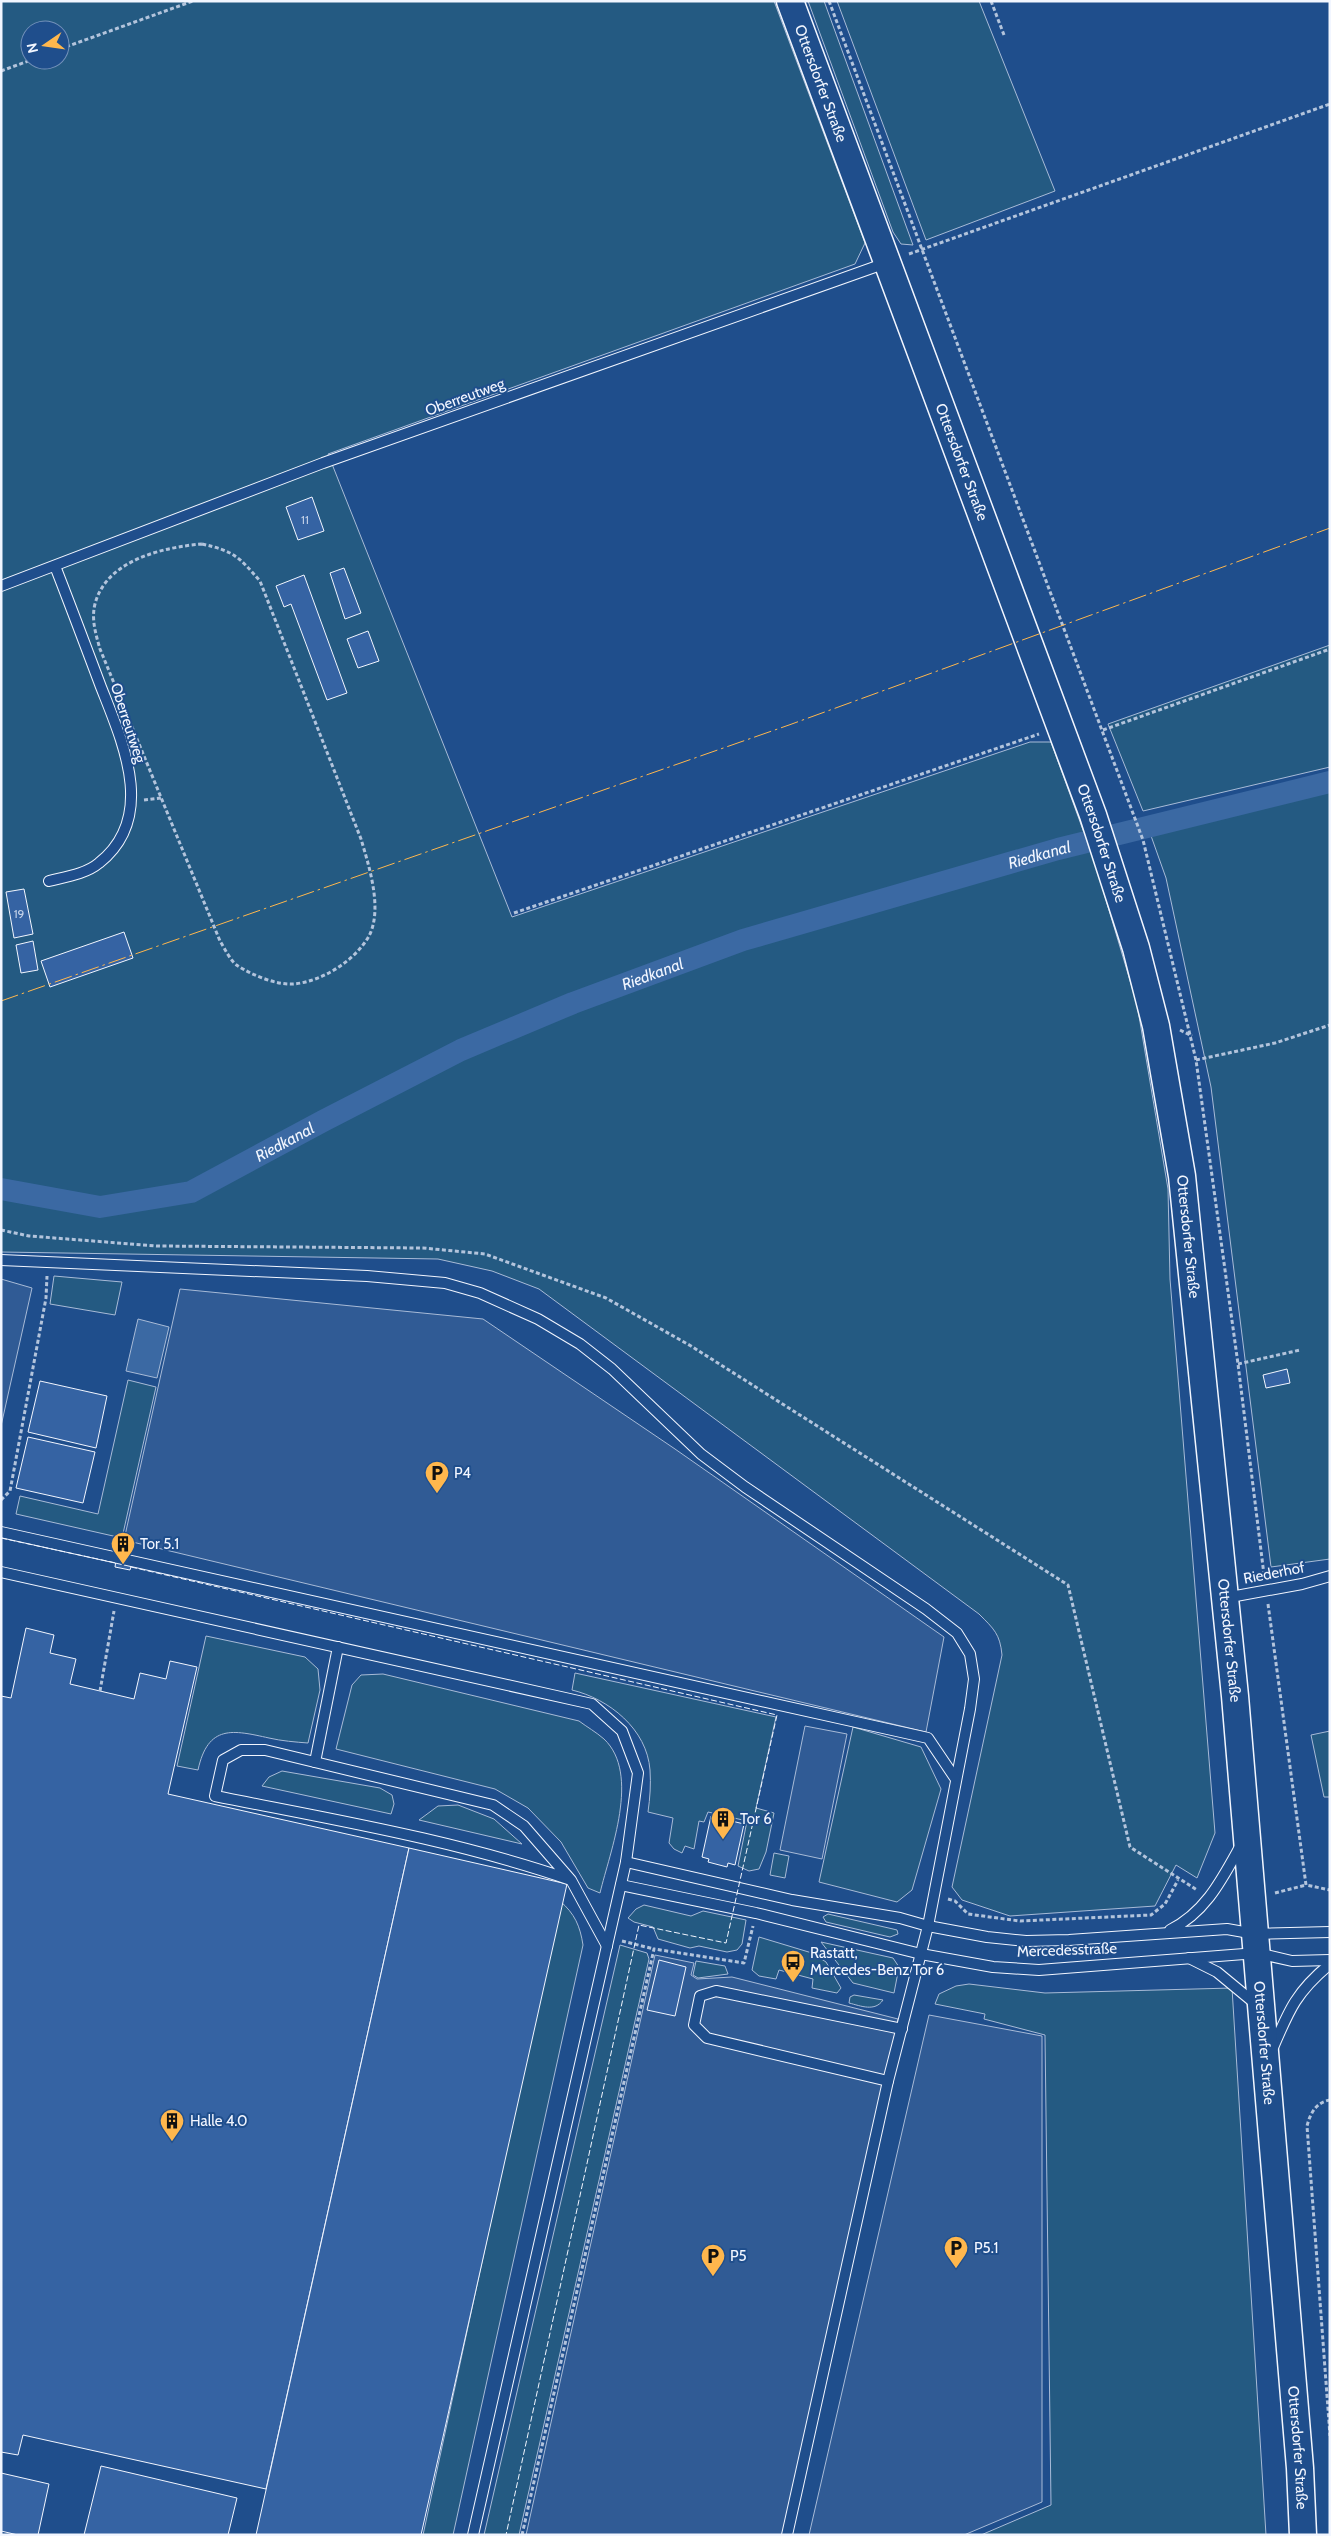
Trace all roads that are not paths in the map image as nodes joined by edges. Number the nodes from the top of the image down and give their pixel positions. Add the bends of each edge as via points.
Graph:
1 (790, 1) edge
2 (887, 262) junction
3 (55, 566) junction
4 (1, 586) edge
5 (49, 881) dead end
6 (1, 1260) edge
7 (1, 1532) edge
8 (1, 1572) edge
9 (1330, 1576) edge
10 (1224, 1598) junction
11 (338, 1647) junction
12 (315, 1762) junction
13 (955, 1778) junction
14 (1247, 1835) junction
15 (626, 1862) junction
16 (571, 1880) junction
17 (621, 1885) junction
18 (928, 1926) junction
19 (1165, 1932) junction
20 (1330, 1932) edge
21 (1256, 1943) junction
22 (607, 1946) junction
23 (921, 1954) junction
24 (1188, 1958) junction
25 (1330, 1960) edge
26 (1330, 1964) edge
27 (1262, 2010) junction
28 (902, 2029) junction
29 (1267, 2062) junction
30 (888, 2081) junction
31 (473, 2535) edge
32 (787, 2535) edge
33 (1303, 2535) edge

1 - 2 street, Ottersdorfer Straße
2 - 3 lane, Oberreutweg via 323,464
2 - 10 street, Ottersdorfer Straße via 1093,815 1136,948 1156,1026 1182,1176
3 - 4 lane, Oberreutweg
3 - 5 lane, Oberreutweg via 121,739 132,785 130,814 123,835 99,864
6 - 13 lane via 367,1276 445,1283 480,1293 552,1326 612,1369 701,1454 957,1633 970,1654 974,1679
7 - 13 lane via 928,1738
8 - 11 lane
9 - 10 lane, Riederhof
10 - 14 street, Ottersdorfer Straße
11 - 12 lane
11 - 15 lane via 592,1704 622,1732 638,1773
12 - 16 lane via 493,1805 524,1826
12 - 16 lane via 265,1750 240,1750 223,1760 215,1796 449,1842
13 - 18 lane
14 - 19 lane via 1211,1898 1196,1913
14 - 21 street, Ottersdorfer Straße
15 - 17 lane
15 - 18 lane, Mercedesstraße via 792,1900 900,1918
16 - 22 lane
17 - 22 lane
17 - 23 lane, Mercedesstraße via 756,1913
18 - 19 lane, Mercedesstraße via 1026,1941
18 - 23 lane
19 - 21 lane, Mercedesstraße via 1227,1929
20 - 21 lane
21 - 24 lane, Mercedesstraße
21 - 25 lane via 1292,1961
21 - 27 street, Ottersdorfer Straße
22 - 31 lane
23 - 24 lane, Mercedesstraße via 993,1967 1039,1970
23 - 28 lane
24 - 27 lane via 1217,1972
26 - 29 lane via 1295,1999
27 - 29 street, Ottersdorfer Straße
28 - 30 lane
28 - 30 lane via 716,1991 700,1996 694,2025 707,2038
29 - 33 street, Ottersdorfer Straße
30 - 32 lane

